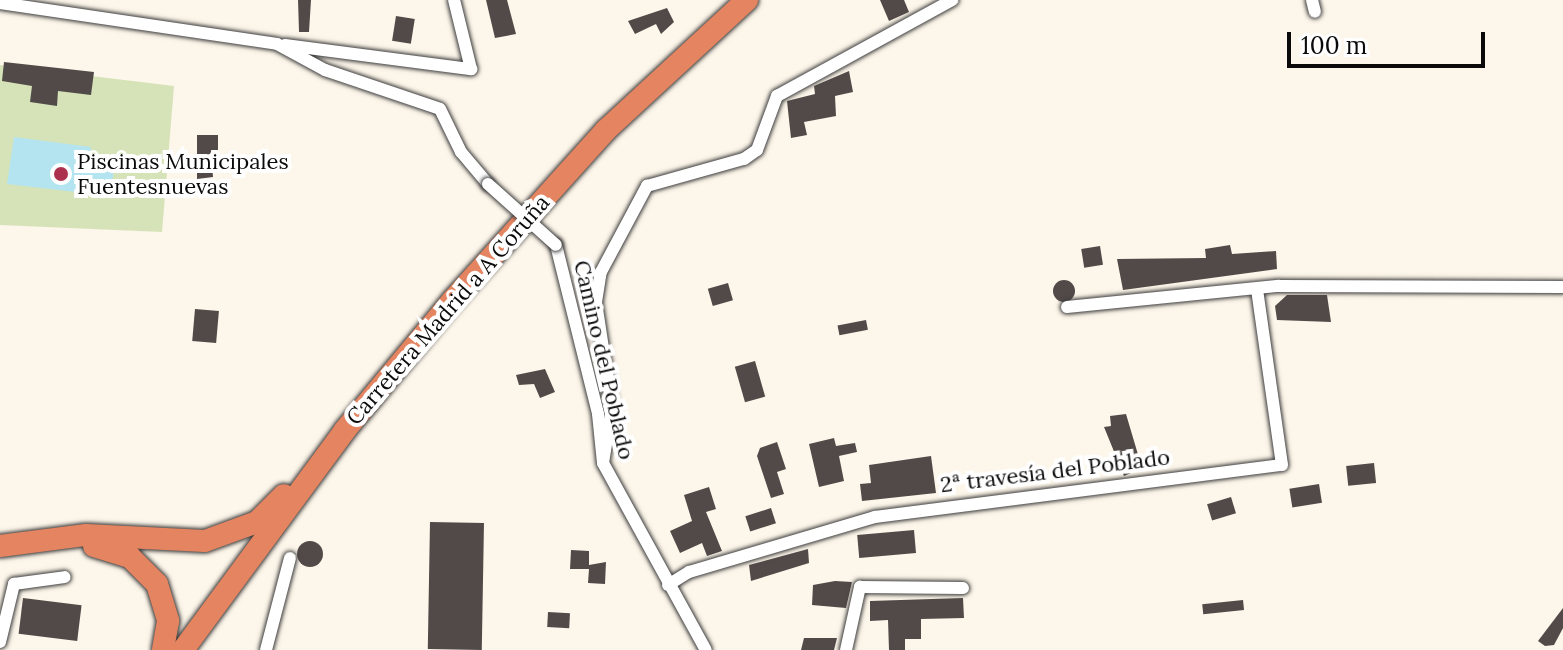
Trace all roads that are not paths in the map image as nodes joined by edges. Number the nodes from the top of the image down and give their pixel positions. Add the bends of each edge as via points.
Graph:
1 (454, 0) edge
2 (747, 0) edge
3 (952, 0) edge
4 (0, 3) edge
5 (277, 44) junction
6 (1563, 287) edge
7 (1257, 290) junction
8 (1067, 307) dead end
9 (345, 430) junction
10 (603, 463) junction
11 (37, 540) junction
12 (0, 546) edge
13 (290, 558) dead end
14 (65, 577) dead end
15 (668, 585) junction
16 (963, 588) dead end
17 (0, 642) edge
18 (163, 650) edge
19 (183, 650) edge
20 (266, 650) edge
21 (706, 650) edge
22 (846, 650) edge

1 - 5 street via 471,69
2 - 9 highway, Carretera Madrid a A Coruña via 606,130
3 - 10 street via 777,96 757,150 744,159 647,186 601,272 596,302 612,407
4 - 5 street
5 - 10 street, Camino del Poblado, bridge via 325,70 440,109 461,152 488,184 556,245 595,399
6 - 7 street
7 - 8 street
7 - 15 street, 2ª travesía del Poblado via 1282,465 875,517 689,572
9 - 11 highway via 257,522 237,533 205,541 86,535
9 - 19 highway, Carretera Madrid a A Coruña
10 - 15 street, Camino del Poblado
11 - 12 highway
11 - 18 highway via 106,547 146,569 168,621
13 - 20 street
14 - 17 street via 14,584
15 - 21 street, Camino del Poblado
16 - 22 street via 860,587

